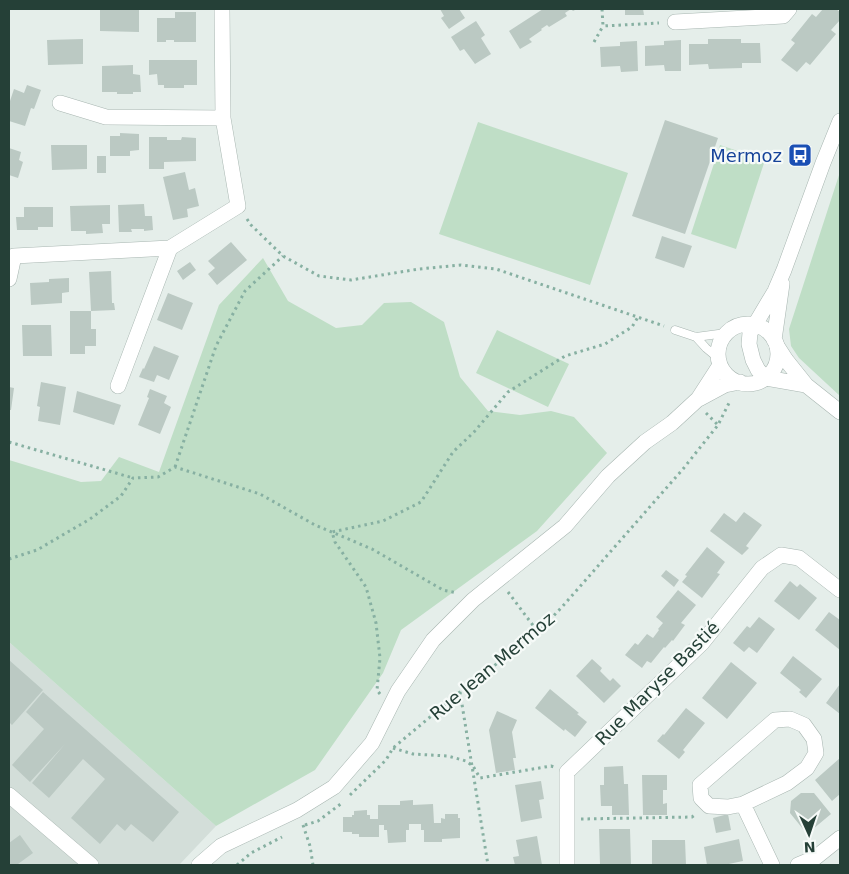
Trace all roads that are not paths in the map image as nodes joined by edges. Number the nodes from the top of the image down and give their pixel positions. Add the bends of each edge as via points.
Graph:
1 (222, 9) edge
2 (789, 9) edge
3 (675, 22) road end
4 (60, 103) dead end
5 (223, 118) junction
6 (840, 121) edge
7 (170, 248) junction
8 (784, 270) junction
9 (9, 279) edge
10 (754, 324) junction
11 (675, 330) road end
12 (726, 333) junction
13 (696, 337) junction
14 (775, 343) junction
15 (719, 361) junction
16 (766, 378) junction
17 (740, 382) junction
18 (806, 385) junction
19 (118, 386) dead end
20 (698, 399) junction
21 (840, 412) edge
22 (840, 590) edge
23 (9, 795) edge
24 (744, 804) junction
25 (840, 838) edge
26 (92, 865) edge
27 (199, 865) edge
28 (567, 865) edge
29 (772, 865) edge
30 (798, 865) edge

1 - 5 street
2 - 3 street via 783,16
4 - 5 street via 106,117
5 - 7 street via 238,206
6 - 8 street
7 - 9 street via 14,256
7 - 19 street
8 - 10 street
8 - 14 street
10 - 12 street via 737,326
10 - 14 street via 764,328
10 - 16 street via 749,344 753,360
11 - 13 lane
12 - 13 lane
12 - 15 street via 719,344
13 - 15 lane
14 - 16 street via 776,364
14 - 18 street
15 - 17 street via 725,374
15 - 20 street
16 - 17 street via 749,384
16 - 18 street
17 - 20 street via 725,385
18 - 21 street
20 - 27 street via 608,476 566,526 473,600 434,640 398,691 372,743 334,788 297,810 222,846
22 - 28 street, Rue Maryse Bastié via 799,558 781,555 762,568 702,643 567,772
23 - 26 street
24 - 24 street via 787,783 807,768 816,753 814,740 804,725 790,719 774,720 700,785 701,798 709,806
24 - 29 street
25 - 30 street via 815,858

